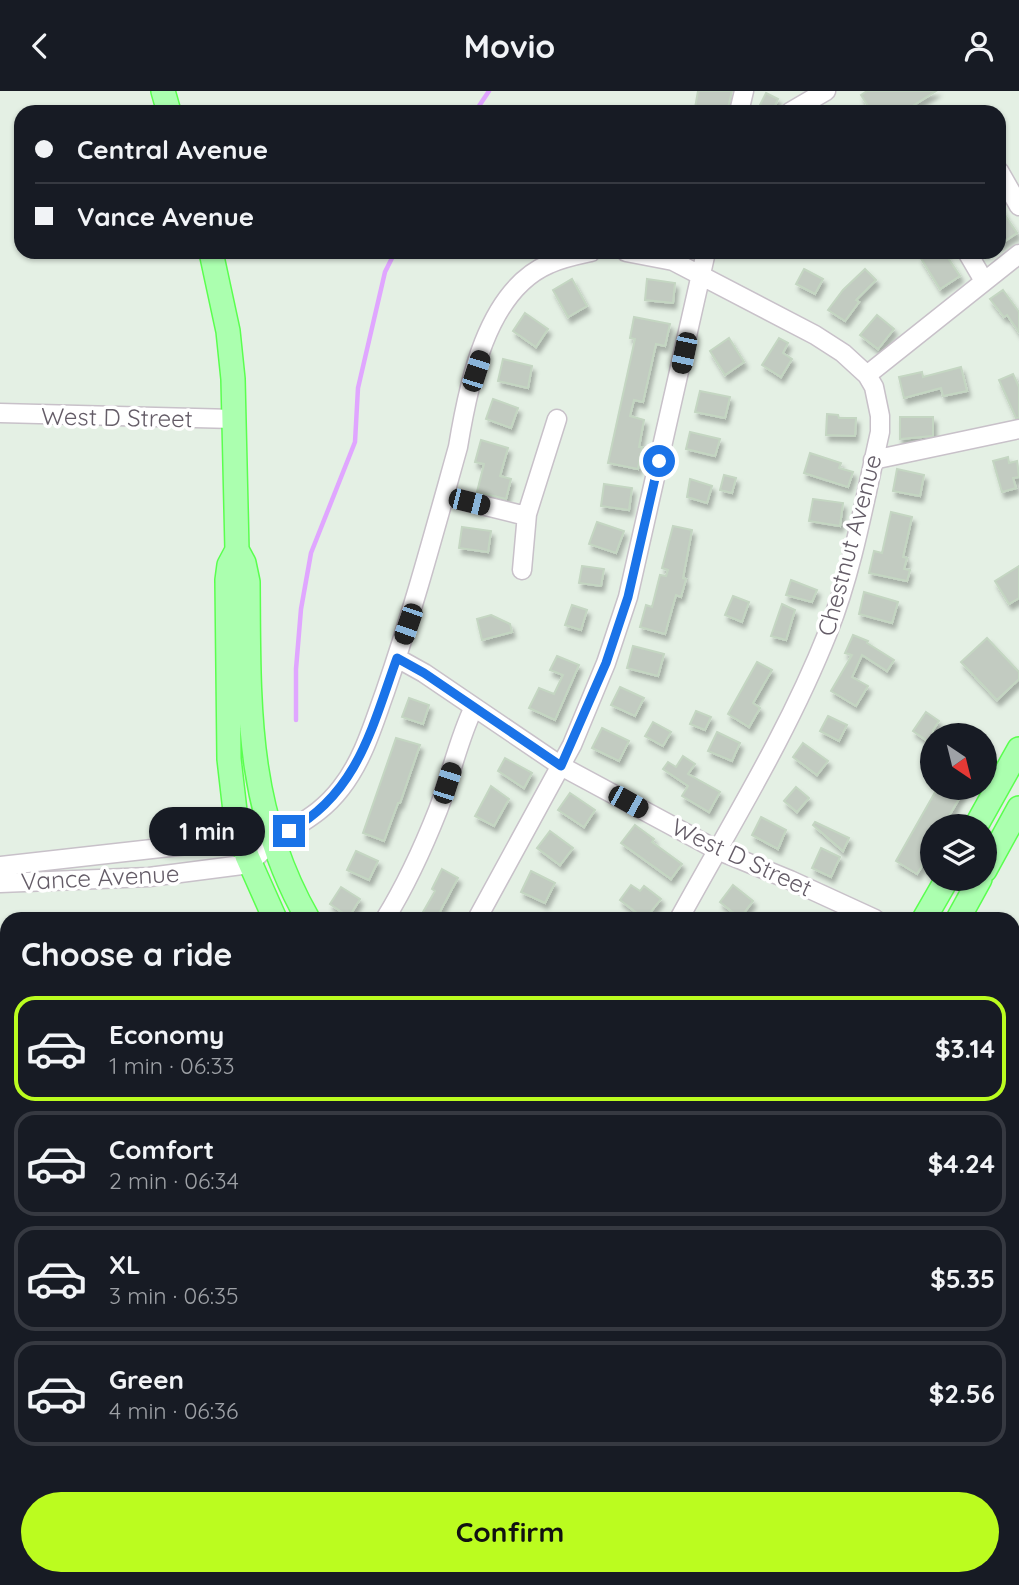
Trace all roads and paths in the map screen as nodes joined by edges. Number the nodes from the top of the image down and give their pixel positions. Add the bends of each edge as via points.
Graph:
1 (825, 91) edge
2 (802, 105) edge
3 (1006, 183) edge
4 (1019, 206) edge
5 (1019, 254) edge
6 (213, 259) edge
7 (565, 259) edge
8 (662, 259) edge
9 (704, 259) edge
10 (971, 259) edge
11 (701, 274) junction
12 (984, 281) junction
13 (867, 375) junction
14 (0, 414) edge
15 (234, 419) junction
16 (557, 419) dead end
17 (1019, 429) edge
18 (873, 460) junction
19 (444, 496) junction
20 (527, 514) junction
21 (237, 550) junction
22 (522, 570) dead end
23 (397, 658) junction
24 (474, 707) junction
25 (1019, 749) edge
26 (561, 766) junction
27 (1019, 808) edge
28 (983, 814) edge
29 (241, 839) junction
30 (273, 840) junction
31 (997, 848) edge
32 (717, 850) junction
33 (249, 863) junction
34 (0, 866) edge
35 (0, 883) edge
36 (940, 891) edge
37 (973, 891) edge
38 (272, 912) edge
39 (304, 912) edge
40 (389, 912) edge
41 (481, 912) edge
42 (683, 912) edge
43 (860, 912) edge
44 (928, 912) edge
45 (962, 912) edge

1 - 2 street
3 - 4 street
5 - 12 street
6 - 15 main road via 228,331
7 - 19 street via 547,264 525,279 497,311 476,371
8 - 11 street
9 - 11 street
10 - 12 street
11 - 13 street, Chestnut Avenue via 815,335
11 - 26 street via 628,597 606,663
12 - 13 street
13 - 18 street, Chestnut Avenue via 880,415
14 - 15 street, West D Street
15 - 21 main road
16 - 20 street
17 - 18 street
18 - 32 street, Chestnut Avenue via 828,631 791,718
19 - 20 street
19 - 23 street
20 - 22 street
21 - 29 main road via 227,580 229,759
21 - 30 main road via 248,582 253,750
23 - 24 street, West D Street
23 - 30 street via 363,752 342,786 312,818
24 - 26 street, West D Street
24 - 40 street via 438,811
25 - 28 main road
26 - 32 street, West D Street
26 - 41 street
27 - 31 main road
29 - 30 street, Vance Avenue
29 - 33 main road
29 - 34 street, Vance Avenue
30 - 33 street
30 - 39 main road
32 - 42 street, Chestnut Avenue
32 - 43 street, West D Street
33 - 35 street, Vance Avenue via 149,877
33 - 38 main road
36 - 44 main road
37 - 45 main road

